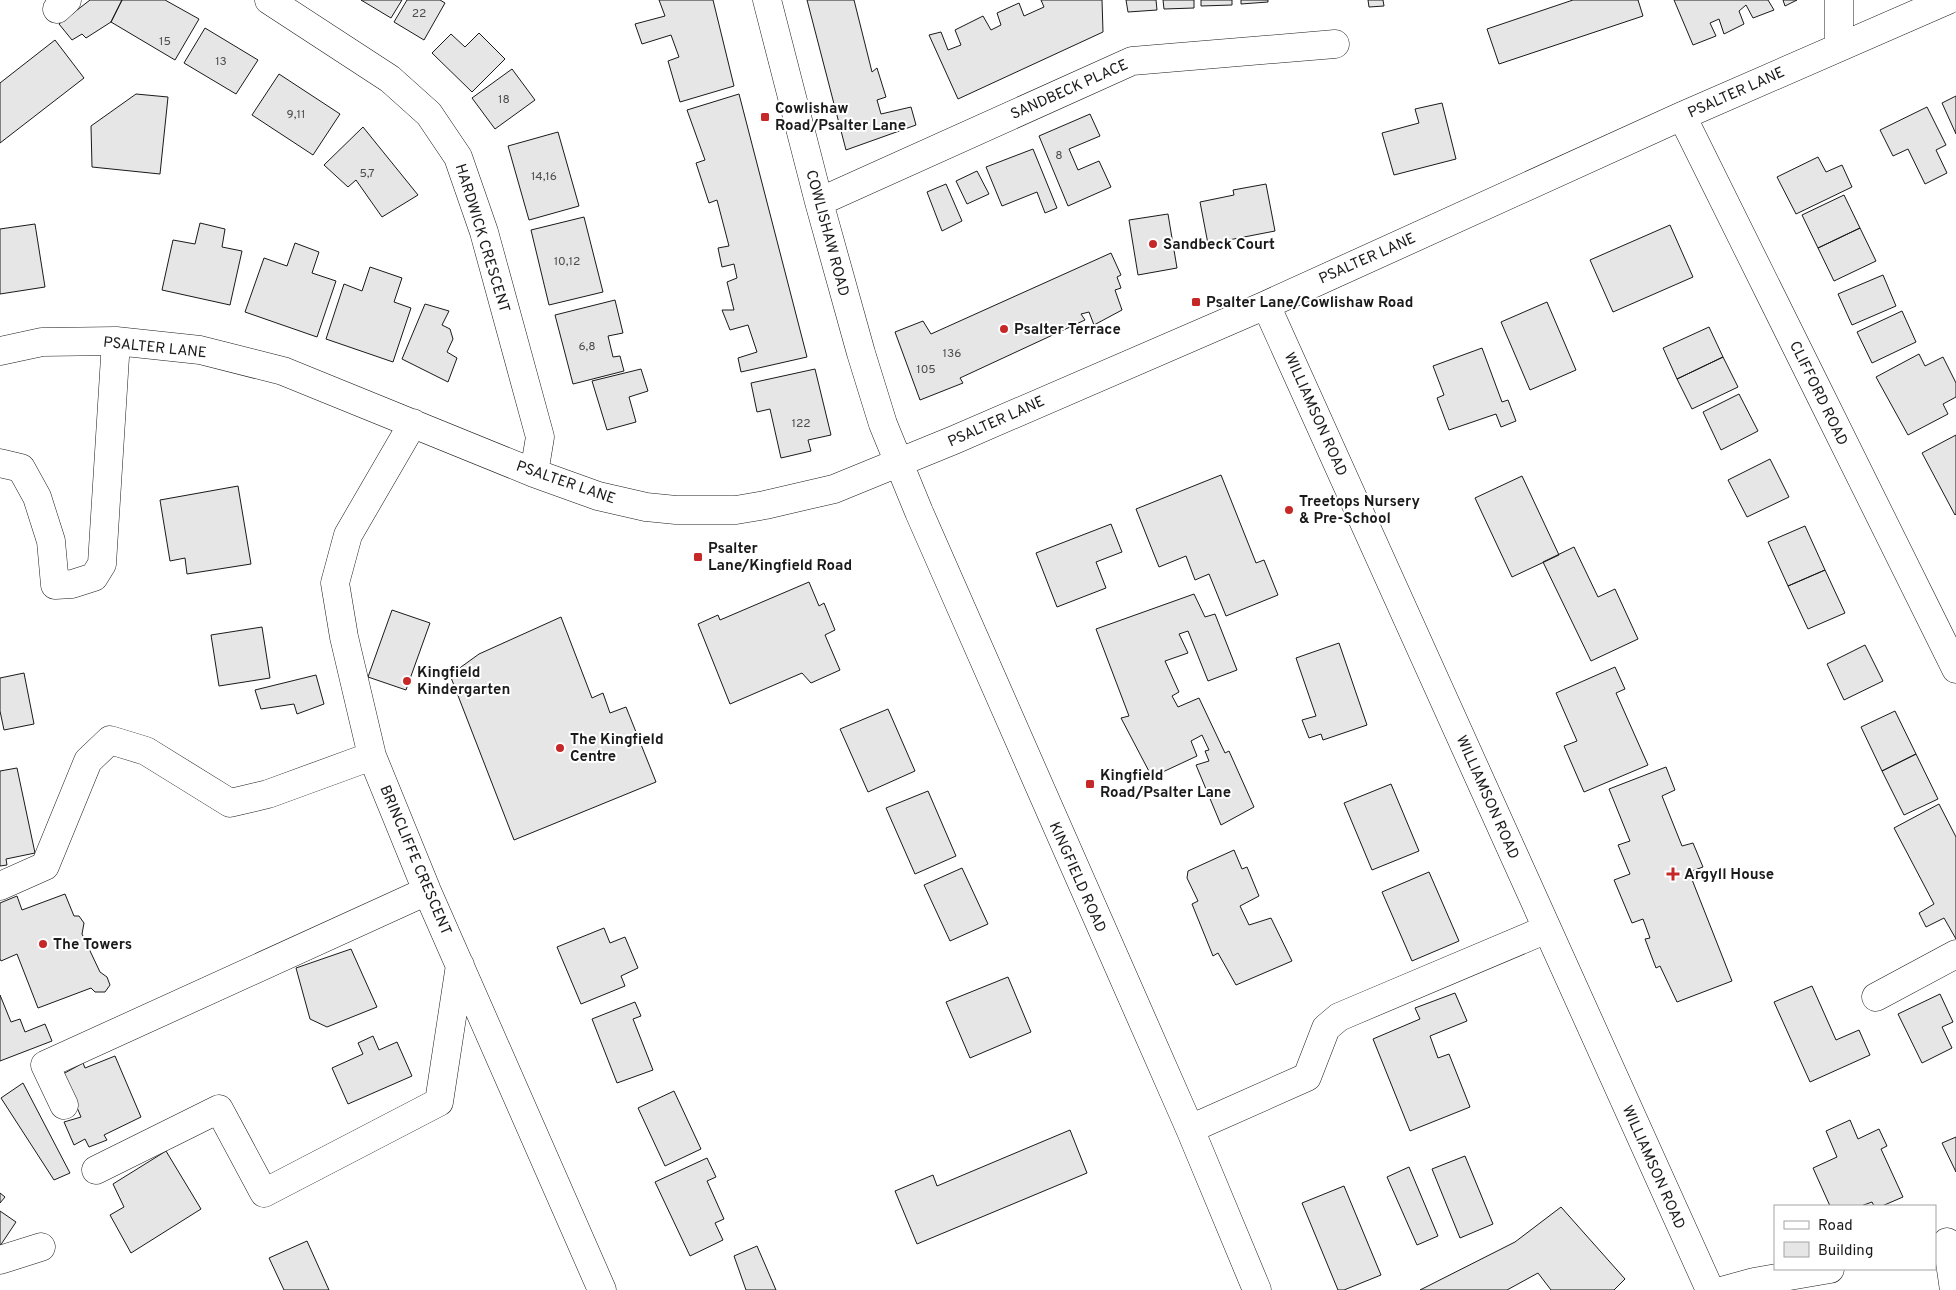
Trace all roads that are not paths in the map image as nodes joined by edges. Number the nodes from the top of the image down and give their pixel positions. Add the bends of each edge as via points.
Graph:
1 (269, 0) edge
2 (767, 0) edge
3 (1839, 0) edge
4 (1948, 0) edge
5 (1335, 44) dead end
6 (1839, 47) junction
7 (1682, 116) junction
8 (819, 202) junction
9 (1266, 305) junction
10 (116, 341) junction
11 (0, 350) edge
12 (413, 423) junction
13 (0, 462) edge
14 (898, 463) junction
15 (534, 473) junction
16 (1956, 669) edge
17 (372, 756) junction
18 (0, 886) edge
19 (427, 891) junction
20 (1547, 928) junction
21 (1956, 954) edge
22 (460, 965) junction
23 (1876, 997) dead end
24 (64, 1105) dead end
25 (1190, 1129) junction
26 (96, 1170) dead end
27 (1946, 1242) edge
28 (42, 1246) dead end
29 (0, 1260) edge
30 (1824, 1270) edge
31 (602, 1290) edge
32 (1257, 1290) edge
33 (1710, 1290) edge
34 (1726, 1290) edge
35 (1954, 1290) edge

1 - 15 street, HARDWICK CRESCENT via 390,79 429,114 458,157 484,232 540,436
2 - 8 street, COWLISHAW ROAD
3 - 6 street
4 - 6 street, PSALTER LANE
5 - 8 street, SANDBECK PLACE via 1132,60
6 - 7 street, PSALTER LANE
7 - 9 street, PSALTER LANE
7 - 16 street, CLIFFORD ROAD
8 - 14 street, COWLISHAW ROAD via 878,409
9 - 14 street, PSALTER LANE
9 - 20 street, WILLIAMSON ROAD
10 - 11 street, PSALTER LANE via 42,342
10 - 12 street, PSALTER LANE via 200,350 283,371
10 - 13 street via 102,564 94,577 72,584 54,585 51,541 37,497 20,468
12 - 15 street, PSALTER LANE
12 - 17 street, BRINCLIFFE CRESCENT via 348,535 336,583 344,637
14 - 15 street, PSALTER LANE via 808,496 736,510 706,511 646,507 598,496
14 - 25 street, KINGFIELD ROAD
17 - 18 street via 268,794 230,803 146,751 110,740 88,760 45,866
17 - 19 street, BRINCLIFFE CRESCENT
19 - 22 street, BRINCLIFFE CRESCENT
19 - 24 street via 45,1065
20 - 25 street via 1339,1017 1326,1028 1307,1077
20 - 33 street, WILLIAMSON ROAD
21 - 23 street
22 - 26 street via 439,1102 264,1193 219,1109
22 - 31 street, BRINCLIFFE CRESCENT
25 - 32 street, KINGFIELD ROAD
27 - 35 street
28 - 29 street
30 - 34 street

